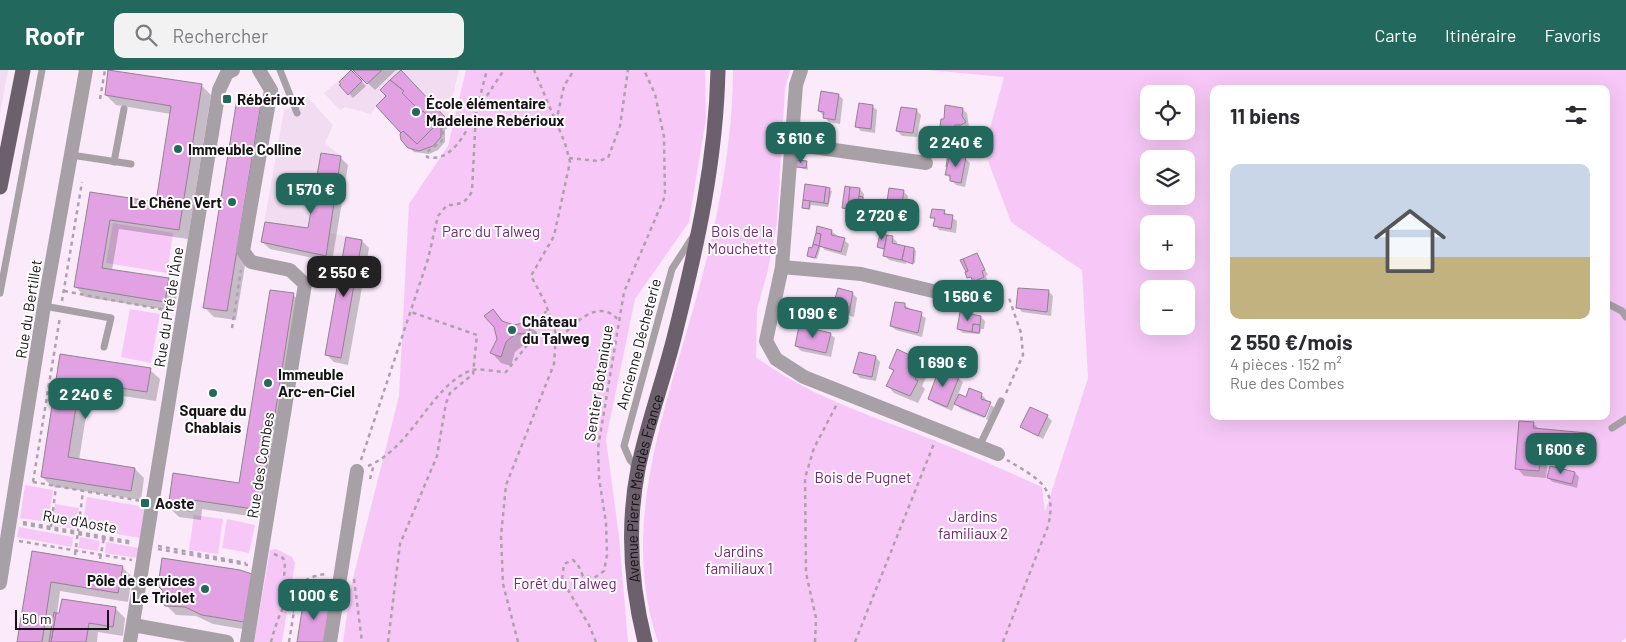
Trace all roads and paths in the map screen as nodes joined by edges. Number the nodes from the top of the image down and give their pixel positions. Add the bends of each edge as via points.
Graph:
1 (23, 70) edge
2 (42, 70) edge
3 (86, 70) edge
4 (105, 70) edge
5 (260, 70) edge
6 (280, 70) edge
7 (487, 70) edge
8 (504, 70) edge
9 (534, 70) edge
10 (574, 70) edge
11 (628, 70) edge
12 (644, 70) edge
13 (718, 70) edge
14 (801, 70) edge
15 (229, 71) edge
16 (100, 99) dead end
17 (124, 109) dead end
18 (476, 112) junction
19 (297, 113) dead end
20 (556, 123) junction
21 (444, 124) dead end
22 (792, 144) junction
23 (71, 155) junction
24 (569, 158) junction
25 (114, 162) junction
26 (926, 163) dead end
27 (131, 164) dead end
28 (82, 182) dead end
29 (0, 186) edge
30 (243, 251) junction
31 (782, 267) junction
32 (64, 291) junction
33 (937, 292) dead end
34 (0, 293) edge
35 (1009, 298) dead end
36 (1610, 305) edge
37 (44, 306) junction
38 (61, 309) junction
39 (158, 309) dead end
40 (547, 310) junction
41 (411, 312) junction
42 (1626, 317) edge
43 (620, 322) junction
44 (232, 328) dead end
45 (556, 345) junction
46 (104, 347) dead end
47 (474, 368) junction
48 (845, 392) junction
49 (1001, 401) joint
50 (1626, 419) edge
51 (1612, 428) dead end
52 (939, 430) junction
53 (979, 447) junction
54 (998, 454) joint
55 (357, 471) junction
56 (17, 479) junction
57 (33, 482) junction
58 (56, 486) junction
59 (83, 491) junction
60 (141, 501) dead end
61 (10, 519) junction
62 (51, 527) junction
63 (78, 532) junction
64 (104, 536) junction
65 (8, 539) junction
66 (146, 544) junction
67 (76, 551) junction
68 (75, 555) dead end
69 (100, 557) junction
70 (143, 562) junction
71 (261, 562) junction
72 (321, 574) dead end
73 (354, 576) dead end
74 (0, 583) edge
75 (298, 585) junction
76 (282, 608) junction
77 (294, 612) junction
78 (133, 625) junction
79 (130, 642) edge
80 (227, 642) edge
81 (247, 642) edge
82 (271, 642) edge
83 (289, 642) edge
84 (330, 642) edge
85 (362, 642) edge
86 (388, 642) edge
87 (518, 642) edge
88 (596, 642) edge
89 (644, 642) edge
90 (817, 642) edge
91 (855, 642) edge
92 (1003, 642) edge

1 - 29 main road
2 - 34 lane
3 - 23 street, Rue du Bertillet
4 - 16 path
5 - 30 street via 271,90
6 - 19 lane
7 - 18 path
8 - 18 path
9 - 20 path
10 - 20 path via 564,86
11 - 24 path via 620,126 608,158 598,161
12 - 43 path, Sentier Botanique via 655,94 664,137 665,196 624,292
13 - 89 main road, Avenue Pierre Mendès France via 714,147 699,229 638,469 632,513 636,608
14 - 22 street via 796,85
15 - 66 street, Rue du Pré de l'Âne via 219,90
17 - 25 lane
18 - 21 path via 453,149 445,156 427,157 427,152 442,141
18 - 41 path via 472,190 468,198 458,205 447,205 438,216
20 - 24 path
22 - 26 street
22 - 31 street
23 - 25 lane
23 - 37 street, Rue du Bertillet
24 - 40 path via 554,236 531,276
25 - 27 lane
28 - 32 path
30 - 44 path
30 - 71 street, Rue des Combes via 251,262 290,270 305,284
31 - 33 street via 861,274
31 - 48 street via 766,340 776,359 804,377
32 - 38 path
32 - 39 path
35 - 49 path via 1021,333 1023,355
36 - 42 lane
37 - 38 lane
37 - 56 street, Rue du Bertillet
38 - 46 lane via 111,318
38 - 57 path
40 - 45 path via 556,334
40 - 47 path via 532,339 506,372
41 - 47 path via 477,335
41 - 55 path
43 - 45 path via 607,311 594,312 578,321
43 - 88 path, Sentier Botanique via 598,448 606,523 604,571 594,578 583,576 573,560 564,564 562,580
45 - 87 path via 554,364 506,485 501,536 503,584
47 - 55 path via 446,387 405,439 374,464
47 - 86 path via 473,374 450,394 446,403 437,456 400,544
48 - 52 street
48 - 90 path via 814,448 805,478 806,573 816,618
49 - 53 lane
50 - 51 lane
52 - 53 street
52 - 91 path
53 - 54 street
54 - 92 path via 1038,478 1048,491 1052,510
55 - 84 street
56 - 57 path
56 - 61 street, Rue du Bertillet
57 - 58 path
58 - 59 path
58 - 62 path
59 - 60 path
59 - 63 path
61 - 62 path, Rue d'Aoste
61 - 65 street, Rue du Bertillet
62 - 63 path, Rue d'Aoste
63 - 64 path, Rue d'Aoste
63 - 67 path
64 - 66 path, Rue d'Aoste
64 - 69 path
65 - 67 path
65 - 74 street, Rue du Bertillet
66 - 70 street, Rue du Pré de l'Âne
66 - 71 path, Rue d'Aoste
67 - 68 path
67 - 69 path
69 - 70 path
70 - 78 street, Rue du Pré de l'Âne
71 - 76 path, Rue d'Aoste via 278,554 285,563
71 - 81 street, Rue des Combes
72 - 75 path via 311,576
73 - 85 path
75 - 76 path
75 - 77 path
76 - 77 path
76 - 82 path
77 - 83 path
78 - 79 street, Rue du Pré de l'Âne
78 - 80 street

